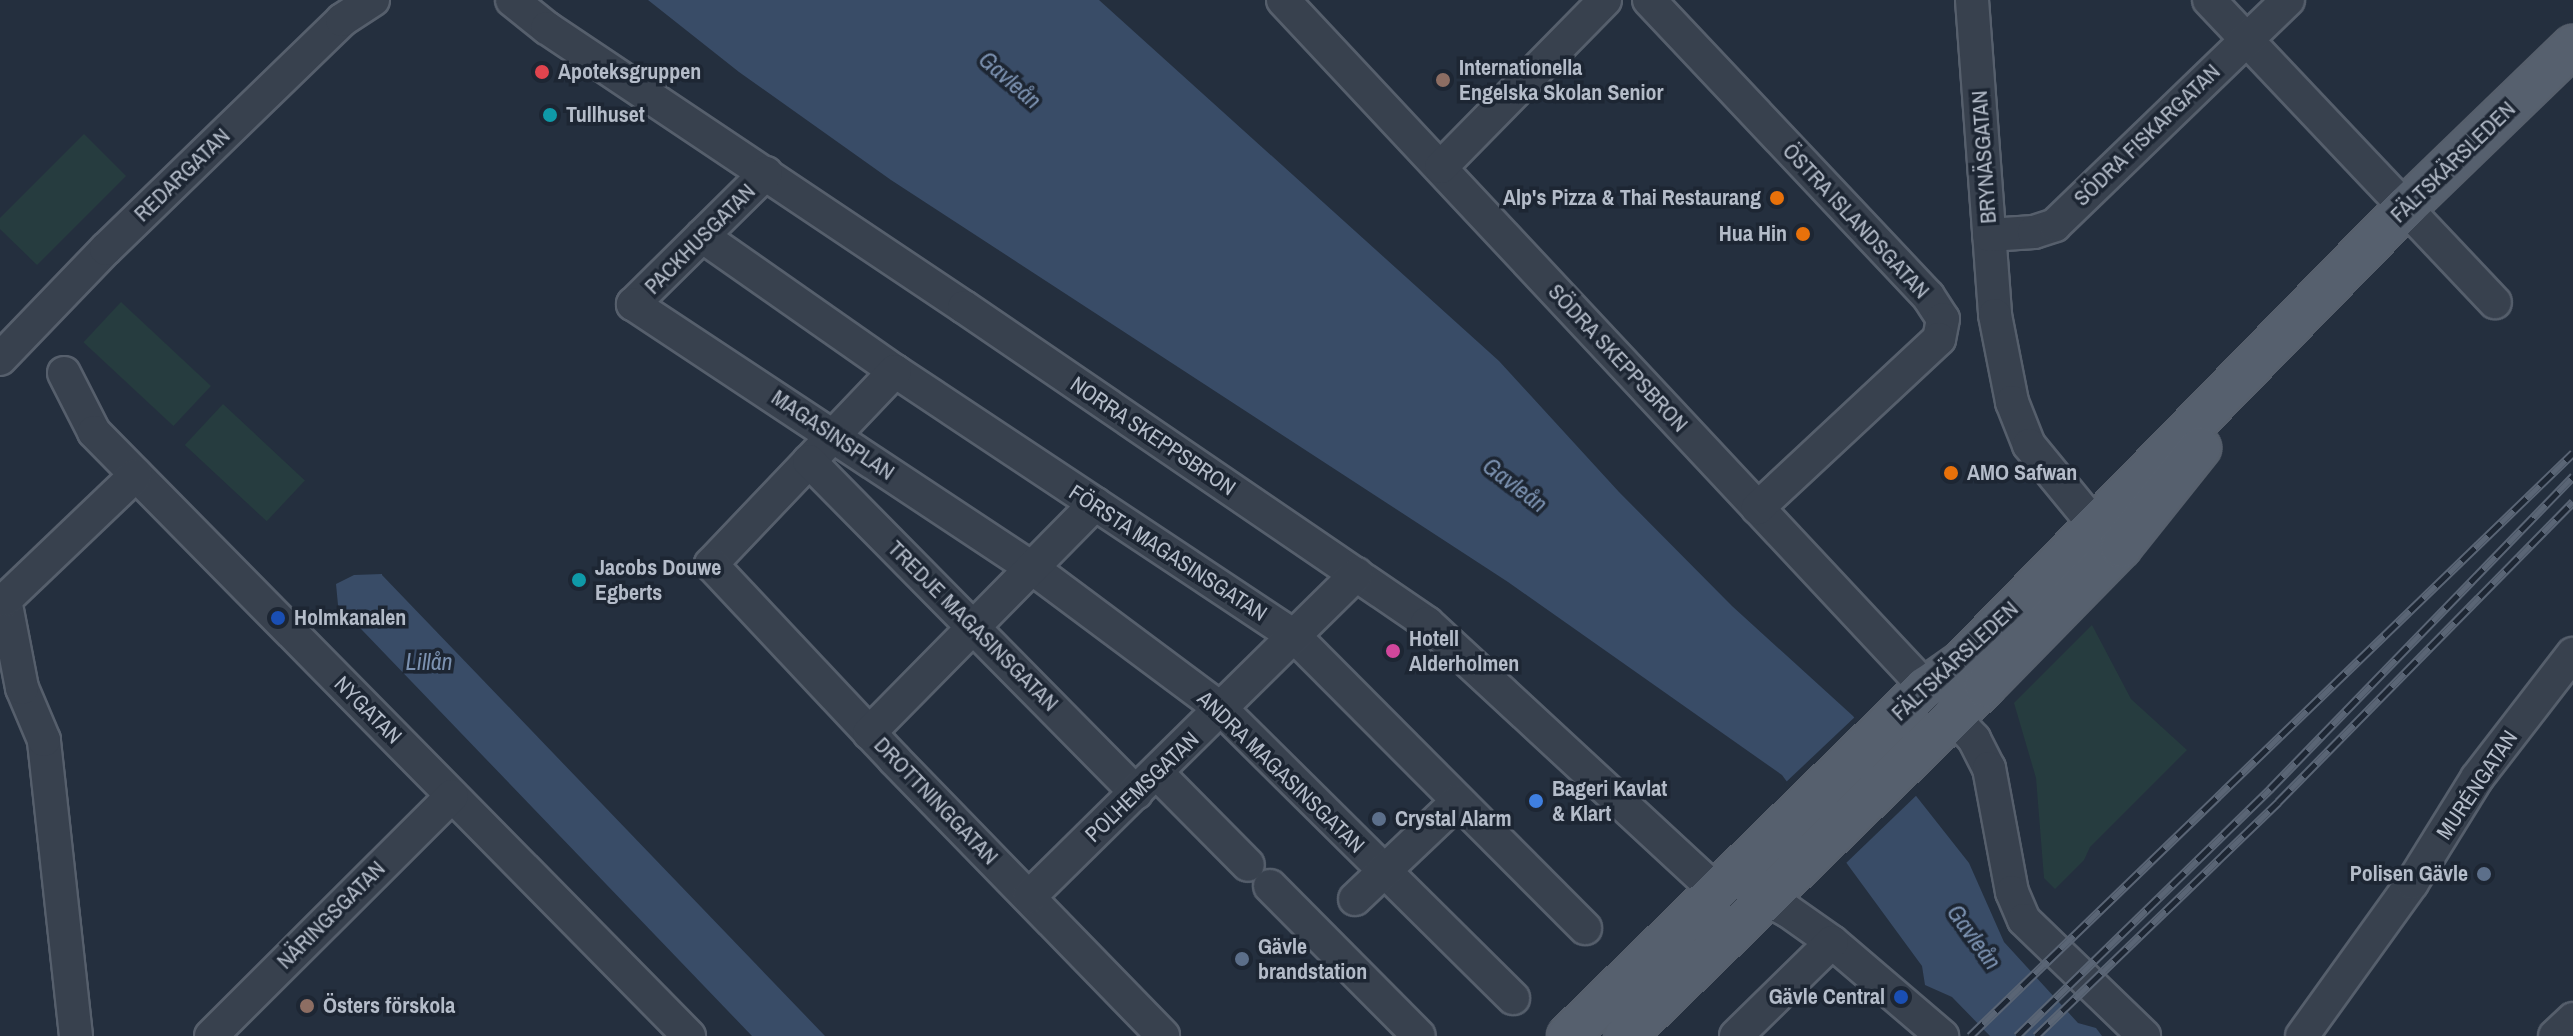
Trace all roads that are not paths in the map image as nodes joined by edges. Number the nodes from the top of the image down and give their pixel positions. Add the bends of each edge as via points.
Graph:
1 (373, 0) edge
2 (512, 0) edge
3 (1284, 0) edge
4 (1605, 0) edge
5 (1649, 0) edge
6 (1972, 0) edge
7 (2209, 0) edge
8 (2288, 0) edge
9 (335, 10) edge
10 (2247, 39) junction
11 (2573, 46) edge
12 (1441, 167) junction
13 (766, 173) junction
14 (2406, 207) junction
15 (1989, 235) junction
16 (702, 236) junction
17 (2495, 302) dead end
18 (633, 304) joint
19 (1995, 315) junction
20 (1943, 319) junction
21 (0, 359) edge
22 (895, 371) junction
23 (64, 373) dead end
24 (833, 434) junction
25 (809, 461) junction
26 (136, 475) junction
27 (1095, 504) junction
28 (1758, 508) junction
29 (2107, 536) junction
30 (1032, 568) junction
31 (1357, 574) junction
32 (975, 628) junction
33 (1295, 637) junction
34 (2573, 654) edge
35 (1925, 688) junction
36 (1221, 709) junction
37 (1952, 716) junction
38 (869, 733) junction
39 (1146, 783) junction
40 (452, 796) junction
41 (1458, 801) junction
42 (1384, 872) junction
43 (1716, 891) junction
44 (1029, 897) junction
45 (1355, 899) dead end
46 (1766, 899) junction
47 (1585, 928) dead end
48 (1832, 942) junction
49 (1513, 998) dead end
50 (2573, 1019) edge
51 (76, 1036) edge
52 (211, 1036) edge
53 (689, 1036) edge
54 (1163, 1036) edge
55 (1419, 1036) edge
56 (1568, 1036) edge
57 (1625, 1036) edge
58 (1736, 1036) edge
59 (1942, 1036) edge
60 (2144, 1036) edge
61 (2302, 1036) edge
62 (2555, 1036) edge

1 - 9 street, REDARGATAN
2 - 13 street, NORRA SKEPPSBRON
3 - 12 street, SÖDRA SKEPPSBRON
4 - 12 street
5 - 20 street, ÖSTRA ISLANDSGATAN via 1928,296
6 - 15 street, BRYNÄSGATAN
7 - 10 street
8 - 10 street, SÖDRA FISKARGATAN
9 - 21 street, REDARGATAN
10 - 14 street
10 - 15 street, SÖDRA FISKARGATAN via 2055,225
11 - 14 main road, FÄLTSKÄRSLEDEN
12 - 28 street, SÖDRA SKEPPSBRON
13 - 16 street, PACKHUSGATAN
13 - 31 street, NORRA SKEPPSBRON
14 - 17 street
14 - 29 main road, FÄLTSKÄRSLEDEN via 2335,279
15 - 19 street, BRYNÄSGATAN
16 - 18 street, PACKHUSGATAN
16 - 22 street, FÖRSTA MAGASINSGATAN
18 - 24 street, MAGASINSPLAN
19 - 20 street
19 - 29 street, BRYNÄSGATAN via 2012,402 2029,445
20 - 28 street, ÖSTRA ISLANDSGATAN via 1939,339
22 - 24 street
22 - 27 street, FÖRSTA MAGASINSGATAN
23 - 26 street, NYGATAN via 94,432
24 - 25 street
24 - 30 street, MAGASINSPLAN
25 - 32 street, TREDJE MAGASINSGATAN
25 - 38 street, DROTTNINGGATAN via 711,564
26 - 40 street, NYGATAN
26 - 51 street via 5,600 22,688 44,740
27 - 30 street
27 - 33 street, FÖRSTA MAGASINSGATAN
28 - 35 street, SÖDRA SKEPPSBRON
29 - 35 main road, FÄLTSKÄRSLEDEN
29 - 37 main road, FÄLTSKÄRSLEDEN
30 - 32 street
30 - 36 street, ANDRA MAGASINSGATAN
31 - 33 street, POLHEMSGATAN
31 - 43 street, NORRA SKEPPSBRON via 1427,623
32 - 38 street
32 - 39 street, TREDJE MAGASINSGATAN
33 - 36 street, POLHEMSGATAN
33 - 41 street, FÖRSTA MAGASINSGATAN
34 - 61 street, MURÉNGATAN via 2477,778 2412,883
35 - 37 street, SÖDRA SKEPPSBRON
35 - 43 main road, FÄLTSKÄRSLEDEN
36 - 39 street, POLHEMSGATAN
36 - 42 street, ANDRA MAGASINSGATAN
37 - 46 main road, FÄLTSKÄRSLEDEN
37 - 60 street, SÖDRA SKEPPSBRON via 1974,739 1989,768 2012,892 2024,920
38 - 44 street, DROTTNINGGATAN
39 - 44 street, POLHEMSGATAN
39 - 55 street, TREDJE MAGASINSGATAN via 1259,875
40 - 52 street, NÄRINGSGATAN
40 - 53 street, NYGATAN
41 - 42 street
41 - 47 street, FÖRSTA MAGASINSGATAN
42 - 45 street
42 - 49 street, ANDRA MAGASINSGATAN
43 - 46 street
43 - 56 main road, FÄLTSKÄRSLEDEN
44 - 54 street, DROTTNINGGATAN
46 - 48 street
46 - 57 main road, FÄLTSKÄRSLEDEN
48 - 58 street
48 - 59 street
50 - 62 street

